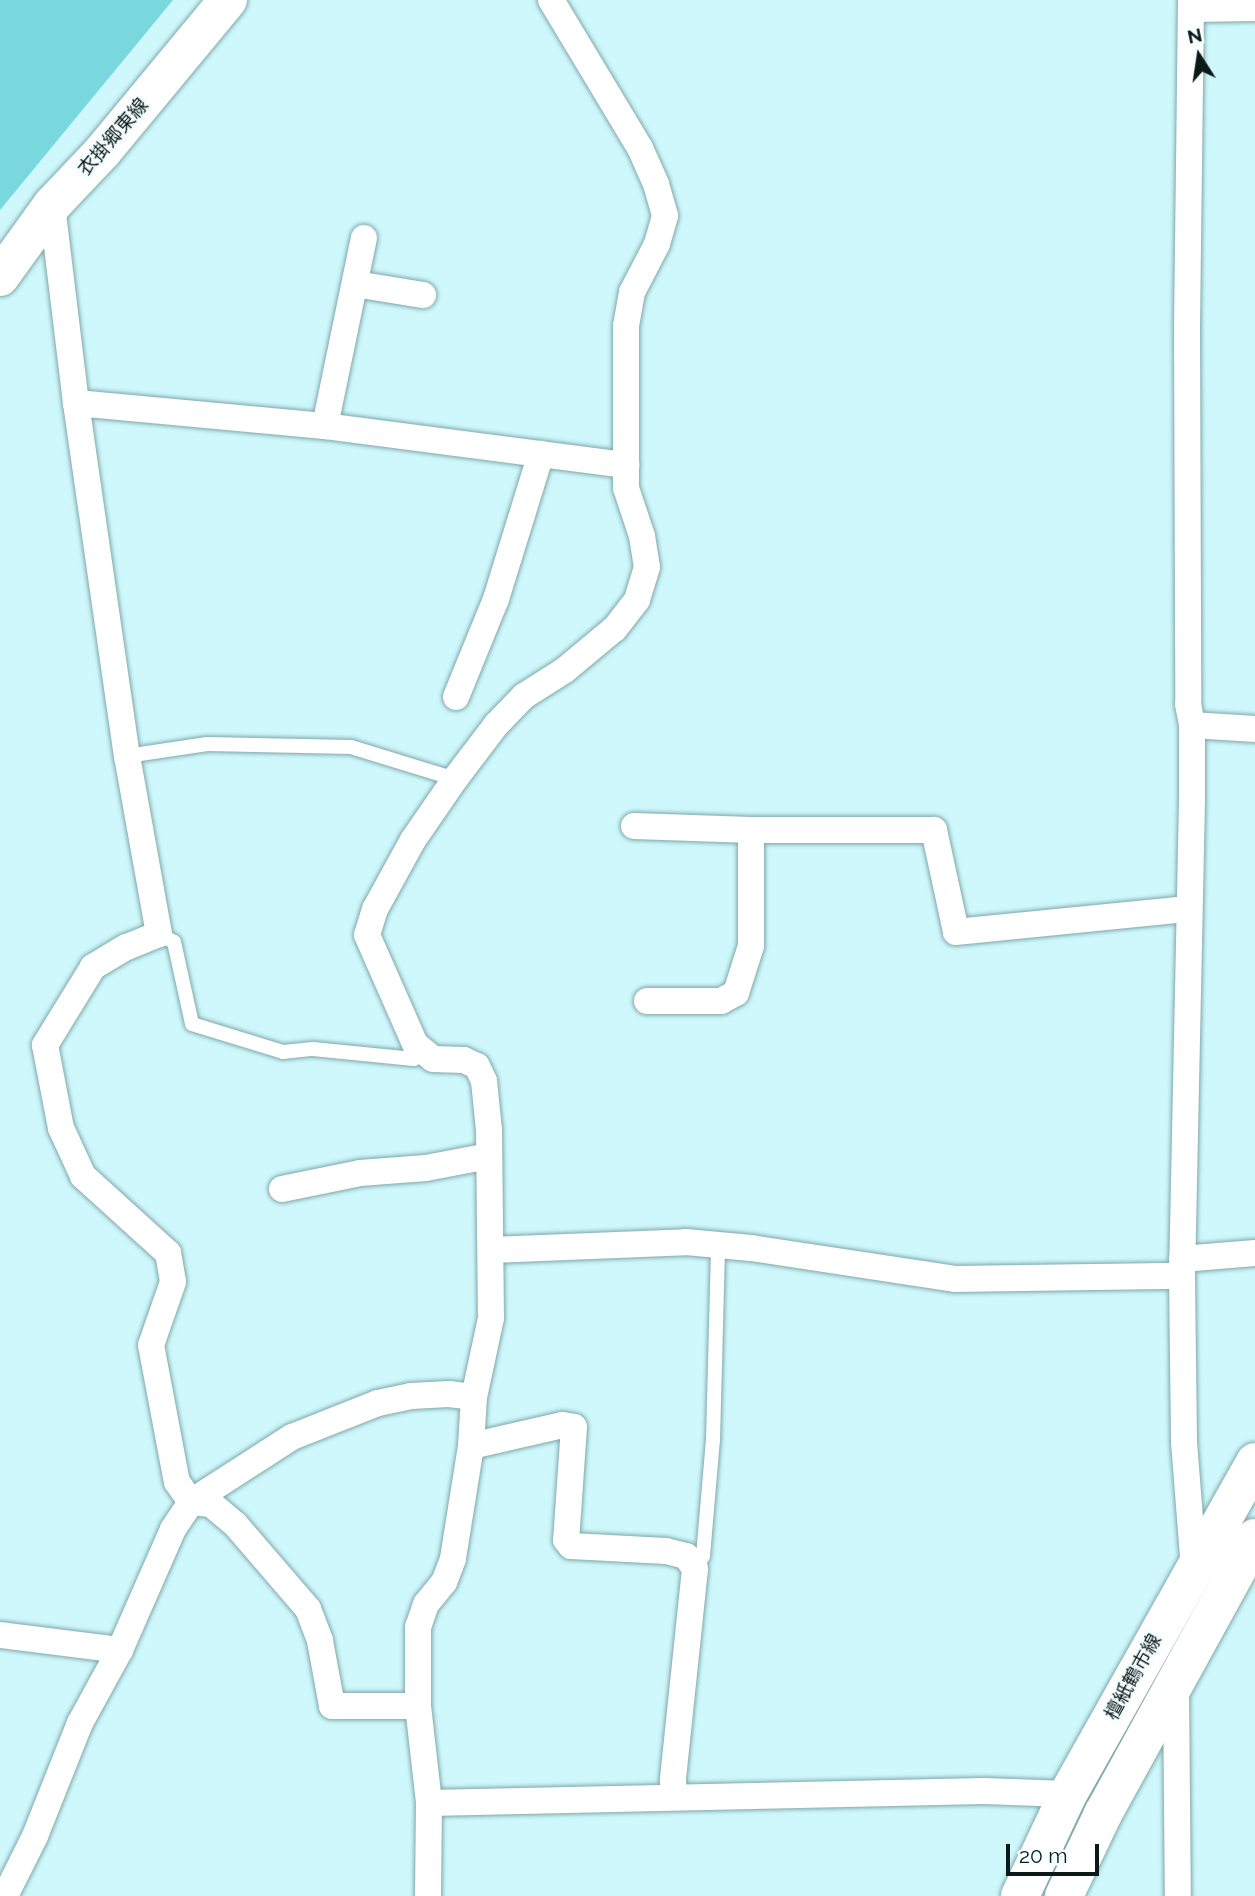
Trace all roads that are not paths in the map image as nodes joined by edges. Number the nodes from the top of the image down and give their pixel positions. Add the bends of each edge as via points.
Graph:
1 (228, 0) edge
2 (551, 0) edge
3 (1191, 5) edge
4 (1255, 8) edge
5 (52, 205) junction
6 (364, 238) dead end
7 (0, 277) edge
8 (355, 284) junction
9 (424, 295) dead end
10 (76, 403) junction
11 (325, 426) junction
12 (541, 454) junction
13 (626, 465) junction
14 (456, 697) dead end
15 (1192, 725) junction
16 (1255, 729) edge
17 (127, 757) junction
18 (455, 779) junction
19 (634, 826) dead end
20 (751, 830) junction
21 (1188, 909) junction
22 (159, 934) junction
23 (647, 1001) dead end
24 (424, 1053) junction
25 (489, 1156) junction
26 (282, 1189) dead end
27 (718, 1245) junction
28 (491, 1250) junction
29 (1255, 1253) edge
30 (1182, 1267) junction
31 (474, 1397) junction
32 (471, 1446) junction
33 (1255, 1462) edge
34 (191, 1502) junction
35 (1255, 1538) edge
36 (1194, 1568) junction
37 (695, 1569) junction
38 (0, 1635) edge
39 (120, 1650) junction
40 (1176, 1681) junction
41 (418, 1706) junction
42 (1068, 1794) junction
43 (674, 1797) junction
44 (429, 1803) junction
45 (5, 1896) edge
46 (428, 1896) edge
47 (1020, 1896) edge
48 (1064, 1896) edge
49 (1178, 1896) edge

1 - 5 main road, 衣掛郷東線 via 103,151
2 - 13 street via 640,148 666,216 632,292 626,326
3 - 4 street
3 - 15 street via 1187,461 1188,704
5 - 7 main road, 衣掛郷東線
5 - 10 street
6 - 8 street
8 - 9 street
8 - 11 street
10 - 11 street
10 - 17 street
11 - 12 street
12 - 13 street
12 - 14 street via 496,600
13 - 18 street via 626,488 647,567 638,600 614,629 565,670 524,696
15 - 16 street
15 - 21 street
17 - 18 lane via 207,744 351,747
17 - 22 street
18 - 24 street via 375,909 367,935 415,1044
19 - 20 street
20 - 21 street via 934,830 956,932
20 - 23 street via 751,946 736,993 721,1001
21 - 30 street
22 - 24 lane via 174,942 192,1024 283,1052 313,1049 414,1059
22 - 34 street via 93,967 45,1045 61,1128 83,1176 168,1253 173,1282 151,1345 177,1482
24 - 25 street via 433,1059 464,1060 477,1066 484,1081
25 - 26 street via 426,1168 360,1172
25 - 28 street
27 - 28 street via 686,1242
27 - 30 street via 955,1279
27 - 37 lane via 713,1440 703,1556
28 - 31 street via 491,1318
29 - 30 street
30 - 36 street via 1184,1441
31 - 32 street
31 - 34 street via 411,1396 378,1404 292,1437
32 - 37 street via 563,1425 574,1427 566,1540 571,1546 666,1551 686,1556
32 - 41 street via 453,1559 418,1627
33 - 36 main road, 檀紙鶴市線
34 - 39 street via 173,1529
34 - 41 street via 211,1504 235,1524 308,1609 320,1640 332,1706
35 - 40 main road, 檀紙鶴市線
36 - 40 street via 1190,1616
36 - 42 main road, 檀紙鶴市線
37 - 43 street
38 - 39 street
39 - 45 street via 79,1723 36,1836
40 - 48 main road, 檀紙鶴市線
40 - 49 street
41 - 44 street
42 - 43 street via 984,1791
42 - 47 main road, 檀紙鶴市線
43 - 44 street
44 - 46 street

